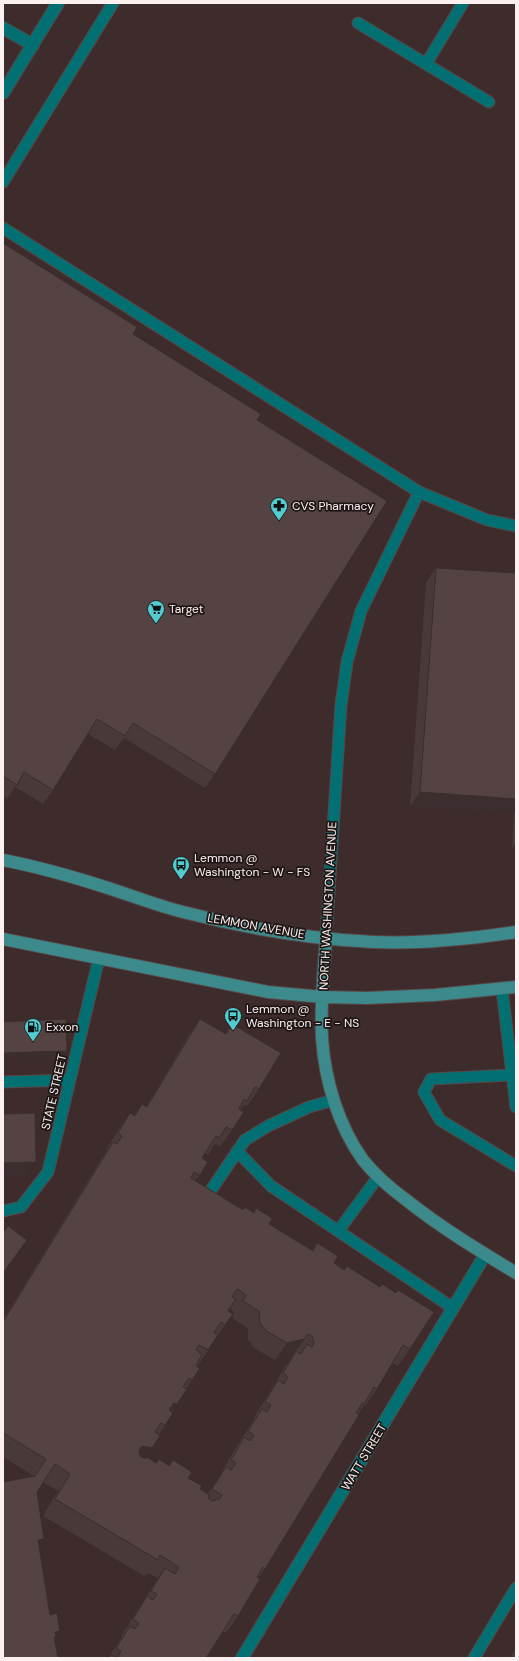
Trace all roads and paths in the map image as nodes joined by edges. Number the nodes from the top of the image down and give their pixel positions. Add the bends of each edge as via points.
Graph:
1 (58, 3) edge
2 (113, 3) edge
3 (463, 3) edge
4 (358, 23) dead end
5 (3, 28) edge
6 (33, 45) junction
7 (426, 64) junction
8 (3, 93) edge
9 (489, 102) dead end
10 (3, 182) edge
11 (3, 228) edge
12 (419, 492) junction
13 (516, 526) edge
14 (3, 860) edge
15 (516, 932) edge
16 (326, 938) junction
17 (3, 939) edge
18 (99, 958) junction
19 (516, 987) edge
20 (502, 989) junction
21 (323, 997) junction
22 (512, 1043) edge
23 (512, 1075) junction
24 (70, 1080) junction
25 (3, 1082) edge
26 (334, 1100) junction
27 (516, 1107) edge
28 (237, 1151) junction
29 (516, 1166) edge
30 (378, 1177) junction
31 (199, 1208) edge
32 (3, 1211) edge
33 (339, 1230) junction
34 (485, 1255) junction
35 (516, 1273) edge
36 (453, 1308) junction
37 (516, 1588) edge
38 (242, 1658) edge
39 (474, 1658) edge

1 - 6 street
2 - 10 lane
3 - 7 lane
4 - 7 lane
5 - 6 street
6 - 8 street
7 - 9 lane
11 - 12 lane
12 - 13 lane via 487,520
12 - 16 lane, NORTH WASHINGTON AVENUE via 361,611 347,662 341,705
14 - 16 main road, LEMMON AVENUE via 38,867 182,912 251,927
15 - 16 main road, LEMMON AVENUE via 414,942
16 - 21 main road, NORTH WASHINGTON AVENUE
17 - 18 main road
18 - 21 main road via 268,992
18 - 24 lane, STATE STREET
19 - 20 main road
20 - 21 main road via 435,995
20 - 22 lane
21 - 26 main road, NORTH WASHINGTON AVENUE via 322,1038
22 - 23 lane
23 - 27 lane
23 - 29 lane via 431,1079 424,1092 440,1120
24 - 25 lane
24 - 32 lane, STATE STREET via 48,1172 21,1207
26 - 28 lane via 309,1107 268,1126 245,1140
26 - 30 main road, NORTH WASHINGTON AVENUE via 348,1136
28 - 31 lane
28 - 33 lane via 271,1186
30 - 33 lane
30 - 34 main road, NORTH WASHINGTON AVENUE via 430,1219
33 - 36 lane
34 - 35 main road, NORTH WASHINGTON AVENUE
34 - 36 street, WATT STREET
36 - 38 street, WATT STREET
37 - 39 lane

